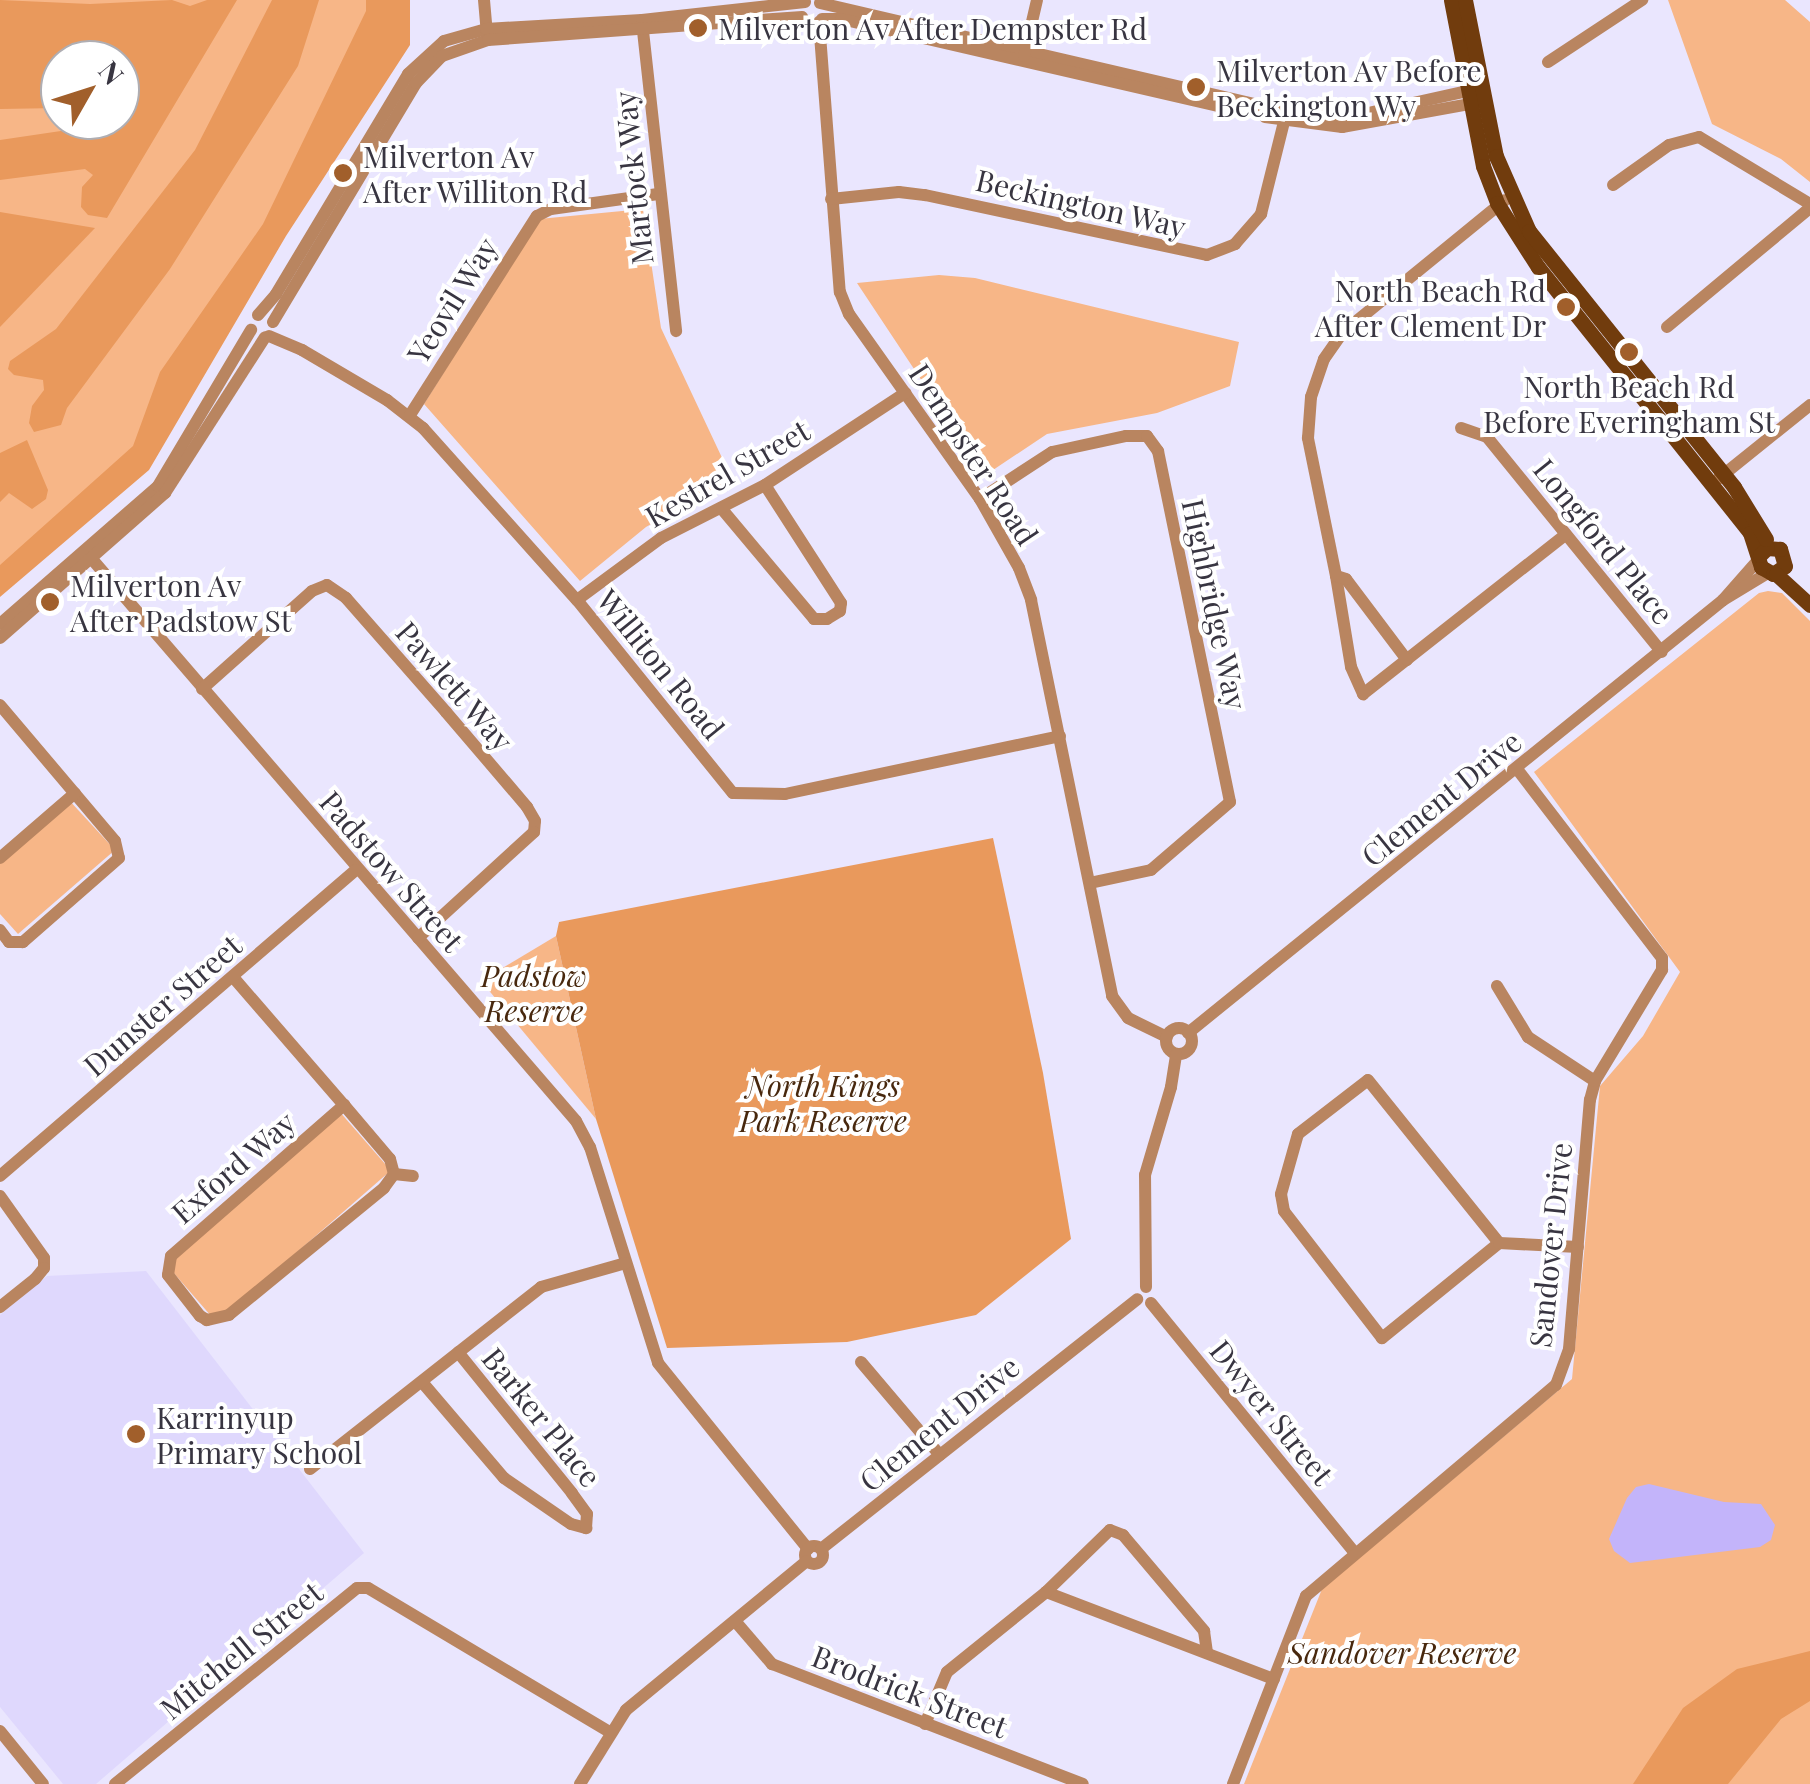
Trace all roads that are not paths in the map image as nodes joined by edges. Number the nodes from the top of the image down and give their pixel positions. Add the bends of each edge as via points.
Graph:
1 (484, 0) edge
2 (1037, 0) edge
3 (1451, 0) edge
4 (1465, 0) edge
5 (1642, 0) edge
6 (812, 1) edge
7 (726, 10) edge
8 (812, 20) junction
9 (642, 25) junction
10 (487, 35) junction
11 (1025, 54) junction
12 (1548, 62) dead end
13 (1475, 96) junction
14 (1285, 117) junction
15 (1613, 185) dead end
16 (658, 194) junction
17 (831, 199) junction
18 (1504, 200) junction
19 (1810, 206) edge
20 (258, 315) junction
21 (1667, 327) dead end
22 (251, 330) junction
23 (270, 330) junction
24 (676, 331) dead end
25 (905, 393) junction
26 (1810, 405) edge
27 (410, 415) junction
28 (1461, 428) dead end
29 (1718, 479) junction
30 (766, 485) junction
31 (980, 499) junction
32 (722, 508) junction
33 (1566, 534) junction
34 (88, 555) junction
35 (1770, 565) junction
36 (1336, 576) junction
37 (1810, 591) edge
38 (578, 600) junction
39 (1810, 605) edge
40 (0, 624) edge
41 (0, 638) edge
42 (1662, 652) junction
43 (1407, 660) junction
44 (202, 688) junction
45 (0, 705) edge
46 (1060, 736) junction
47 (1517, 769) junction
48 (75, 793) junction
49 (0, 858) edge
50 (356, 870) junction
51 (1090, 884) junction
52 (0, 930) edge
53 (418, 938) junction
54 (233, 977) junction
55 (1496, 986) dead end
56 (1188, 1033) junction
57 (1166, 1037) junction
58 (1176, 1054) junction
59 (1595, 1082) junction
60 (344, 1104) junction
61 (394, 1174) junction
62 (0, 1176) edge
63 (413, 1176) dead end
64 (0, 1196) edge
65 (1499, 1243) junction
66 (1578, 1247) junction
67 (626, 1263) junction
68 (1144, 1297) junction
69 (0, 1308) edge
70 (458, 1352) junction
71 (861, 1362) dead end
72 (422, 1382) junction
73 (940, 1455) junction
74 (310, 1469) dead end
75 (1354, 1552) junction
76 (812, 1553) junction
77 (1046, 1592) junction
78 (735, 1621) junction
79 (1207, 1653) junction
80 (1274, 1679) junction
81 (925, 1724) junction
82 (0, 1731) edge
83 (610, 1732) junction
84 (43, 1784) edge
85 (115, 1784) edge
86 (580, 1784) edge
87 (1084, 1784) edge
88 (1233, 1784) edge

1 - 10 street
2 - 11 street
3 - 13 main road
4 - 13 main road
5 - 12 street
6 - 7 street
6 - 8 street, Dempster Road
6 - 8 street
6 - 11 street
7 - 8 street
7 - 9 street
8 - 11 street via 841,18
8 - 17 street, Dempster Road
9 - 10 street
9 - 16 street, Martock Way
10 - 20 street via 444,42 408,74
10 - 23 street via 442,56 422,75
11 - 14 street
13 - 14 street via 1350,117
13 - 18 main road
14 - 17 street, Beckington Way via 1261,214 1235,244 1207,255 925,195
15 - 19 street via 1669,145 1699,136
16 - 24 street, Martock Way
16 - 27 street, Yeovil Way via 537,216
17 - 25 street, Dempster Road via 840,292
18 - 29 main road via 1538,267
18 - 36 street via 1365,310 1324,359 1308,438
19 - 21 street
20 - 22 street
20 - 23 street via 269,316
22 - 23 street
22 - 34 street via 164,479
23 - 27 street, Williton Road
23 - 34 street via 173,484
25 - 30 street, Kestrel Street
25 - 31 street, Dempster Road
26 - 29 street
27 - 38 street, Williton Road
28 - 33 street, Longford Place via 1486,437
29 - 35 main road
29 - 35 main road via 1776,547
30 - 32 street, Kestrel Street
30 - 32 street via 841,602 827,619 814,618
31 - 46 street, Dempster Road via 1032,600
31 - 51 street, Highbridge Way via 1052,452 1126,436 1147,436 1158,451 1230,802 1151,870
32 - 38 street, Kestrel Street via 661,538
33 - 42 street, Longford Place
33 - 43 street
34 - 40 street
34 - 41 street
34 - 44 street, Padstow Street
35 - 37 main road
35 - 39 main road
35 - 42 street, Clement Drive
36 - 43 street via 1346,579
36 - 43 street via 1351,667 1364,694
38 - 46 street, Williton Road via 733,792 785,794
42 - 47 street, Clement Drive
44 - 50 street, Padstow Street
44 - 53 street, Pawlett Way via 327,585 446,712 536,821 534,832
45 - 48 street
46 - 51 street, Dempster Road
47 - 56 street, Clement Drive
47 - 59 street, Sandover Drive via 1662,958 1662,970
48 - 49 street
48 - 52 street via 115,841 119,858 23,942 9,942
50 - 53 street, Padstow Street
50 - 54 street, Dunster Street
51 - 57 street, Dempster Road via 1112,996 1128,1018
53 - 67 street, Padstow Street via 576,1122
54 - 60 street
54 - 62 street, Dunster Street
55 - 59 street via 1528,1037
56 - 57 street, Clement Drive via 1174,1029
56 - 58 street, Clement Drive via 1190,1048
57 - 58 street
58 - 68 street, Clement Drive via 1145,1175
59 - 66 street, Sandover Drive
60 - 61 street via 390,1159
60 - 61 street, Exford Way via 179,1246 167,1266 172,1284 207,1320 228,1314
61 - 63 street
64 - 69 street via 40,1247 44,1268
65 - 65 street via 1368,1080 1298,1134 1281,1194 1284,1211 1382,1338
65 - 66 street
66 - 75 street, Sandover Drive via 1569,1349 1556,1385
67 - 70 street via 541,1287
67 - 76 street, Padstow Street via 658,1363
68 - 73 street, Clement Drive
68 - 75 street, Dwyer Street
70 - 72 street
70 - 72 street, Barker Place via 572,1493 587,1514 586,1528 504,1478
71 - 73 street
72 - 74 street
73 - 76 street, Clement Drive
75 - 80 street, Sandover Drive via 1306,1596
76 - 78 street, Clement Drive
77 - 79 street
77 - 79 street via 1117,1530 1204,1632
77 - 81 street via 947,1672
78 - 81 street, Brodrick Street via 772,1664
78 - 83 street, Clement Drive via 646,1692
79 - 80 street
80 - 88 street, Sandover Drive
81 - 87 street, Brodrick Street
82 - 84 street
83 - 85 street, Mitchell Street via 368,1588 357,1588
83 - 86 street, Clement Drive

